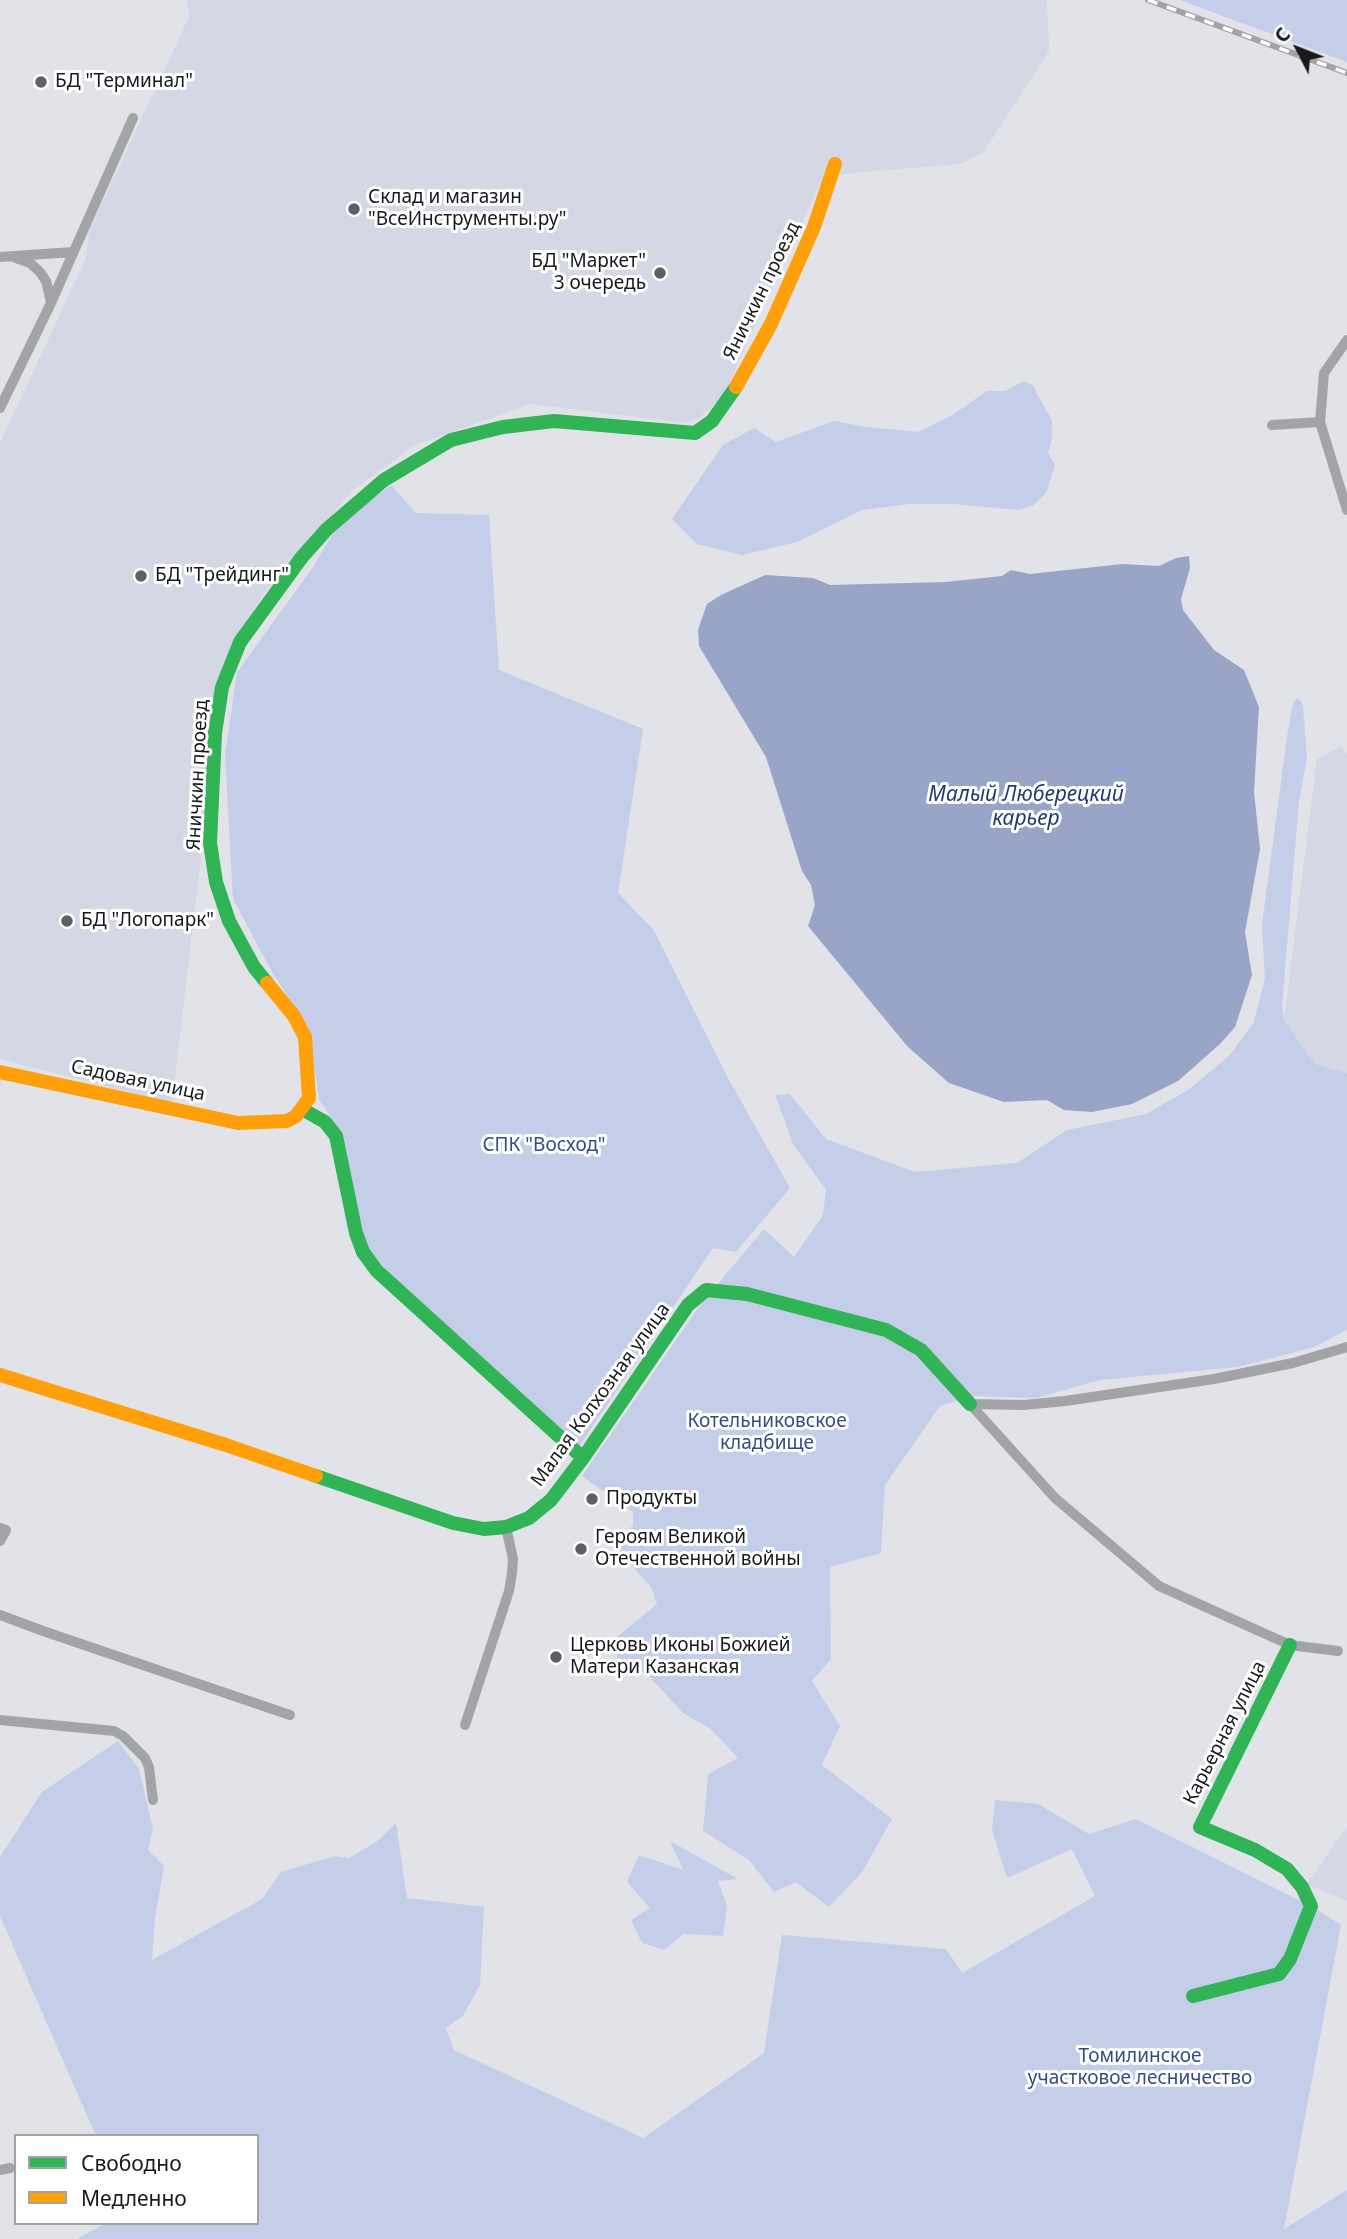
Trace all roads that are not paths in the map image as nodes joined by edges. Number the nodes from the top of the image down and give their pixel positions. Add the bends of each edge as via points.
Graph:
1 (133, 118) dead end
2 (835, 164) dead end
3 (73, 252) junction
4 (3, 257) edge
5 (51, 303) junction
6 (1347, 340) edge
7 (0, 408) edge
8 (1320, 422) junction
9 (1272, 425) dead end
10 (1347, 510) edge
11 (0, 1072) edge
12 (302, 1109) junction
13 (1347, 1347) edge
14 (0, 1375) edge
15 (970, 1404) junction
16 (583, 1458) junction
17 (506, 1527) junction
18 (3, 1529) edge
19 (0, 1541) edge
20 (0, 1615) edge
21 (1290, 1645) junction
22 (1338, 1651) dead end
23 (290, 1715) dead end
24 (0, 1720) edge
25 (465, 1725) dead end
26 (153, 1800) dead end
27 (1194, 1996) dead end

1 - 3 street
2 - 12 street, Яничкин проезд via 814,227 771,324 712,421 695,433 554,422 503,427 451,440 384,480 327,529 240,642 222,687 215,733 210,843 229,921 254,967 294,1016 304,1037 309,1098
3 - 4 street
3 - 5 street
4 - 5 street via 30,263 40,272
5 - 7 street
6 - 8 street via 1324,373
8 - 9 street
8 - 10 street
11 - 12 street, Садовая улица via 238,1122 287,1121
12 - 16 street via 325,1122 336,1136 356,1233 377,1271
13 - 15 street via 1201,1381 1051,1403
14 - 17 street, Малая Колхозная улица via 453,1523 484,1529
15 - 16 street, Малая Колхозная улица via 922,1350 886,1330 747,1294 706,1290 688,1305
15 - 21 street, Карьерная улица via 1055,1498 1159,1586
16 - 17 street, Малая Колхозная улица via 551,1500 529,1518
17 - 25 street via 513,1559 510,1582
18 - 19 street
20 - 23 street
21 - 22 street, Карьерная улица
21 - 27 street, Карьерная улица via 1200,1827 1287,1869 1311,1906 1290,1959 1279,1974
24 - 26 street via 123,1735 145,1758

